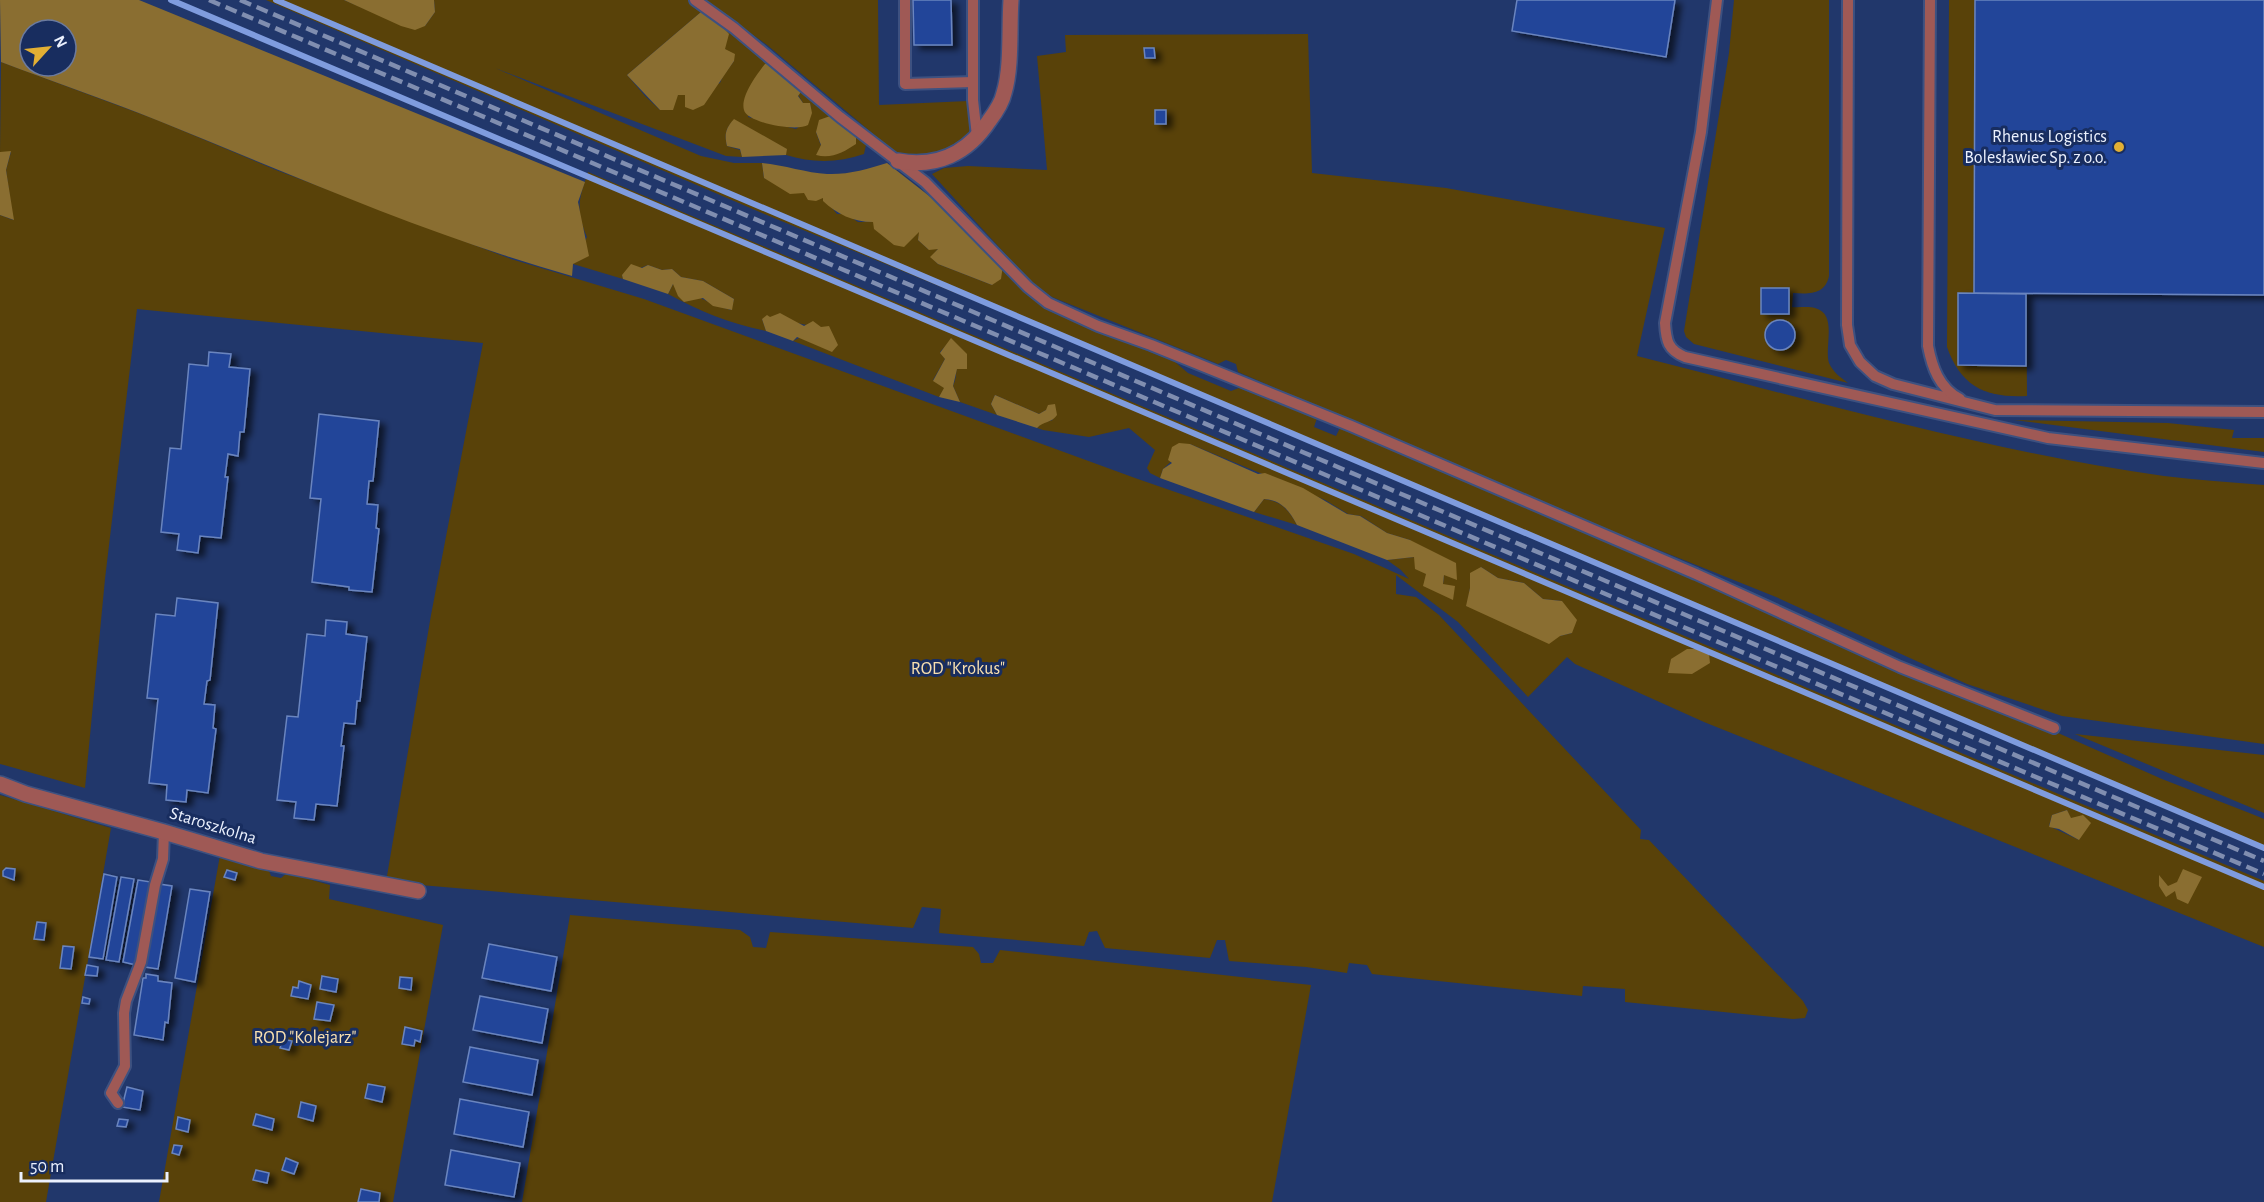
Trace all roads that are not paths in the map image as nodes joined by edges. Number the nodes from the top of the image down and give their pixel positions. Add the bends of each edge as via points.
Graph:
1 (695, 0) edge
2 (905, 0) edge
3 (973, 0) edge
4 (1011, 0) edge
5 (1717, 0) edge
6 (1848, 0) edge
7 (1930, 0) edge
8 (973, 82) junction
9 (977, 136) junction
10 (898, 161) junction
11 (1975, 405) junction
12 (2264, 412) edge
13 (2264, 463) edge
14 (2054, 728) dead end
15 (0, 784) edge
16 (165, 831) junction
17 (418, 891) dead end
18 (118, 1103) dead end

1 - 10 lane
2 - 8 lane via 905,84
3 - 8 lane
4 - 9 street via 1005,92
5 - 13 lane via 1701,132 1665,323 1666,340 1673,352 2048,438
6 - 11 lane via 1850,345 1860,363 1875,376
7 - 11 lane via 1928,346 1932,366 1942,383 1956,397
8 - 9 lane
9 - 10 street via 951,157 920,164
10 - 14 lane via 925,182 1048,303 1351,426 1696,574 1900,667
11 - 12 lane via 1995,410
15 - 16 street, Staroszkolna
16 - 17 street, Staroszkolna via 278,865
16 - 18 lane via 164,859 155,885 141,962 126,1001 125,1066 111,1093

